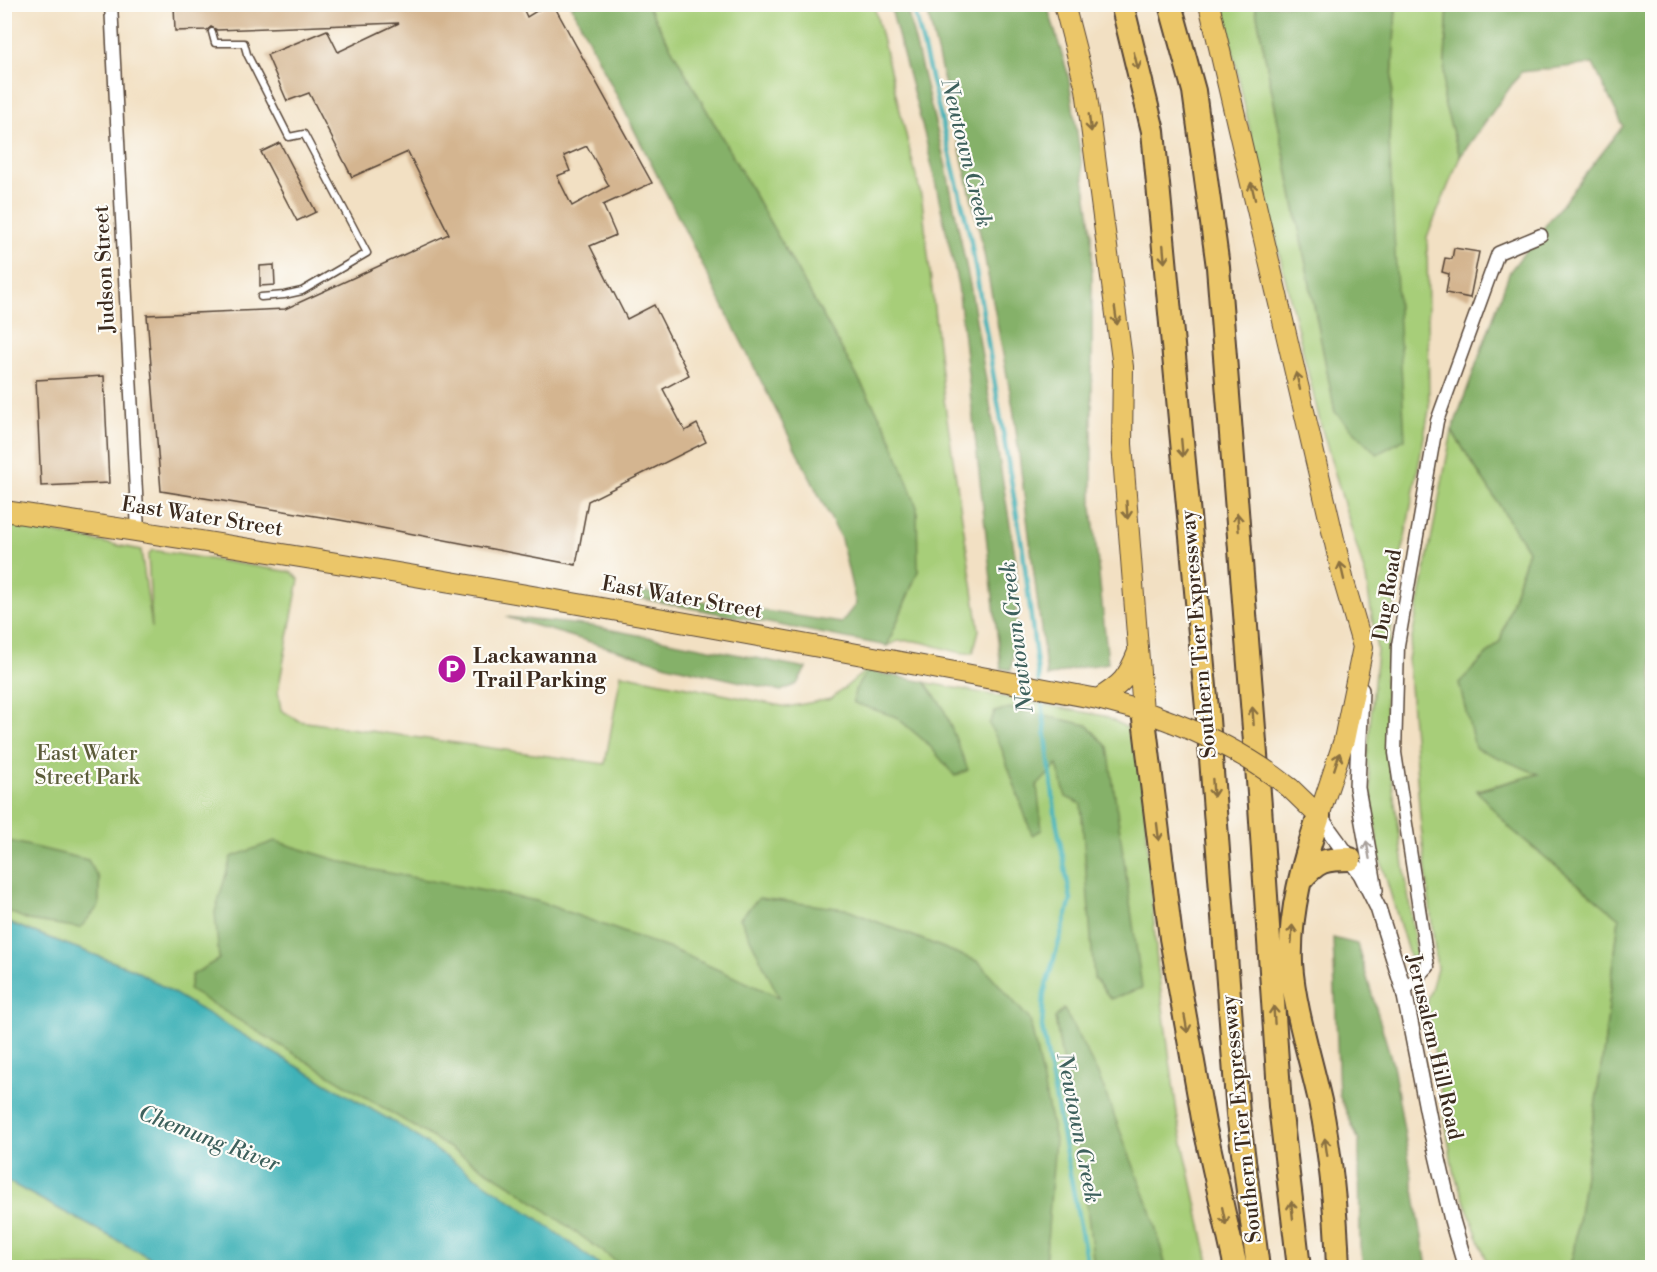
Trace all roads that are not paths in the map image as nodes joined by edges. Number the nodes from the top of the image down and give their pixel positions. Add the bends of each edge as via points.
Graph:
1 (111, 4) edge
2 (1064, 4) edge
3 (1122, 4) edge
4 (1170, 4) edge
5 (1209, 4) edge
6 (212, 32) dead end
7 (1541, 235) dead end
8 (261, 297) dead end
9 (4, 511) edge
10 (138, 531) junction
11 (1363, 647) junction
12 (1138, 652) junction
13 (1098, 699) junction
14 (1143, 711) junction
15 (1319, 816) junction
16 (1350, 859) junction
17 (1300, 881) junction
18 (1378, 908) junction
19 (1404, 991) junction
20 (1236, 1268) edge
21 (1258, 1268) edge
22 (1299, 1268) edge
23 (1338, 1268) edge
24 (1466, 1268) edge

1 - 10 street, Judson Street
2 -> 12 main road via 1086,89 1123,367 1122,444
3 -> 21 highway, Southern Tier Expressway via 1153,131 1208,719 1238,1114
22 -> 4 highway, Southern Tier Expressway via 1280,1107 1218,267 1194,91
11 -> 5 main road via 1344,582
6 - 8 lane via 214,43 244,44 289,137 304,134 367,253 302,291
7 - 19 street, Dug Road via 1498,254 1437,421 1398,645 1395,753 1428,966
9 - 10 main road, East Water Street
10 - 13 main road, East Water Street via 826,647
15 -> 11 main road via 1344,740
18 -> 11 street via 1357,788
12 - 13 main road via 1119,686
12 - 14 main road
13 - 14 main road, East Water Street
14 - 15 main road, East Water Street, bridge via 1222,742 1266,768
14 -> 20 highway via 1171,938 1204,1124
15 - 16 street, Jerusalem Hill Road
15 - 17 highway
16 - 17 highway via 1322,861
16 - 18 street, Jerusalem Hill Road
23 -> 17 highway via 1335,1210 1320,1103 1292,963 1294,910
18 - 19 street, Jerusalem Hill Road
19 - 24 street, Jerusalem Hill Road via 1431,1129

